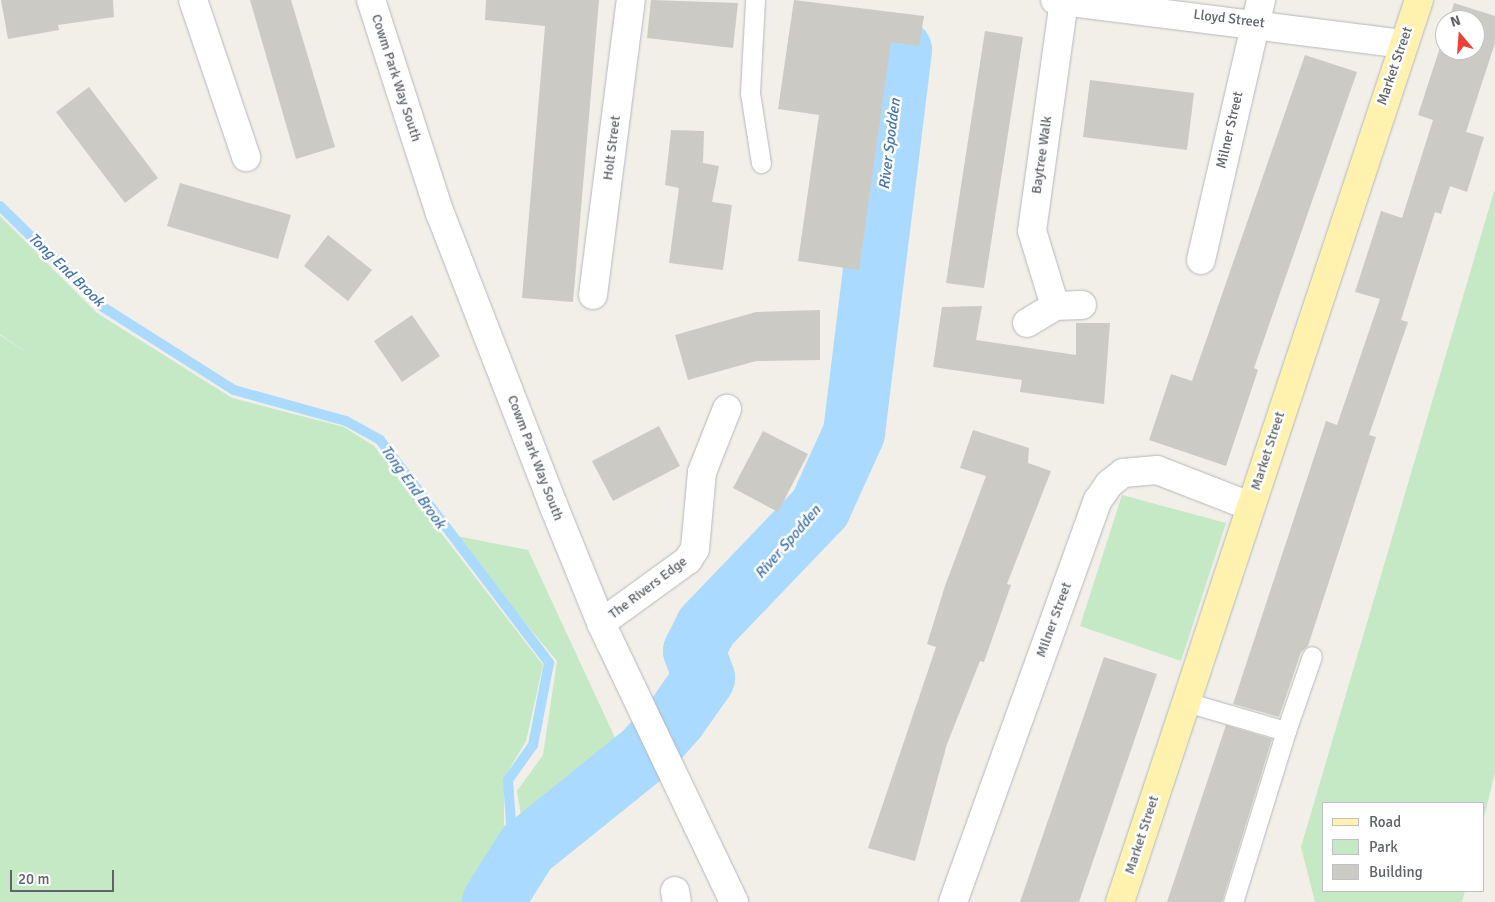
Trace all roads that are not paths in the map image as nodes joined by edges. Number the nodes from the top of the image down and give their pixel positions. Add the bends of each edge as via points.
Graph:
1 (193, 0) edge
2 (371, 0) edge
3 (631, 0) edge
4 (755, 0) edge
5 (1059, 0) edge
6 (1418, 0) edge
7 (1258, 11) edge
8 (1402, 44) junction
9 (246, 157) dead end
10 (762, 162) dead end
11 (1201, 260) dead end
12 (593, 295) dead end
13 (1082, 305) dead end
14 (1055, 306) junction
15 (1027, 323) dead end
16 (727, 409) dead end
17 (1250, 506) junction
18 (601, 623) junction
19 (1312, 656) dead end
20 (1186, 702) junction
21 (1286, 731) junction
22 (734, 902) edge
23 (953, 902) edge
24 (1120, 902) edge
25 (1233, 902) edge

1 - 9 street
2 - 18 street, Cowm Park Way South via 440,213
3 - 12 street, Holt Street
4 - 10 lane via 750,93
5 - 7 street, Lloyd Street
5 - 14 street, Baytree Walk via 1032,231
6 - 8 main road, Market Street
7 - 8 street, Lloyd Street
7 - 11 street, Milner Street
8 - 17 main road, Market Street
13 - 14 street
14 - 15 street
16 - 18 street, The Rivers Edge via 702,472 695,549 688,560
17 - 20 main road, Market Street
17 - 23 street, Milner Street via 1157,470 1123,473 1109,484 1095,510
18 - 22 street, Cowm Park Way South
19 - 21 lane
20 - 21 lane
20 - 24 main road, Market Street
21 - 25 lane

